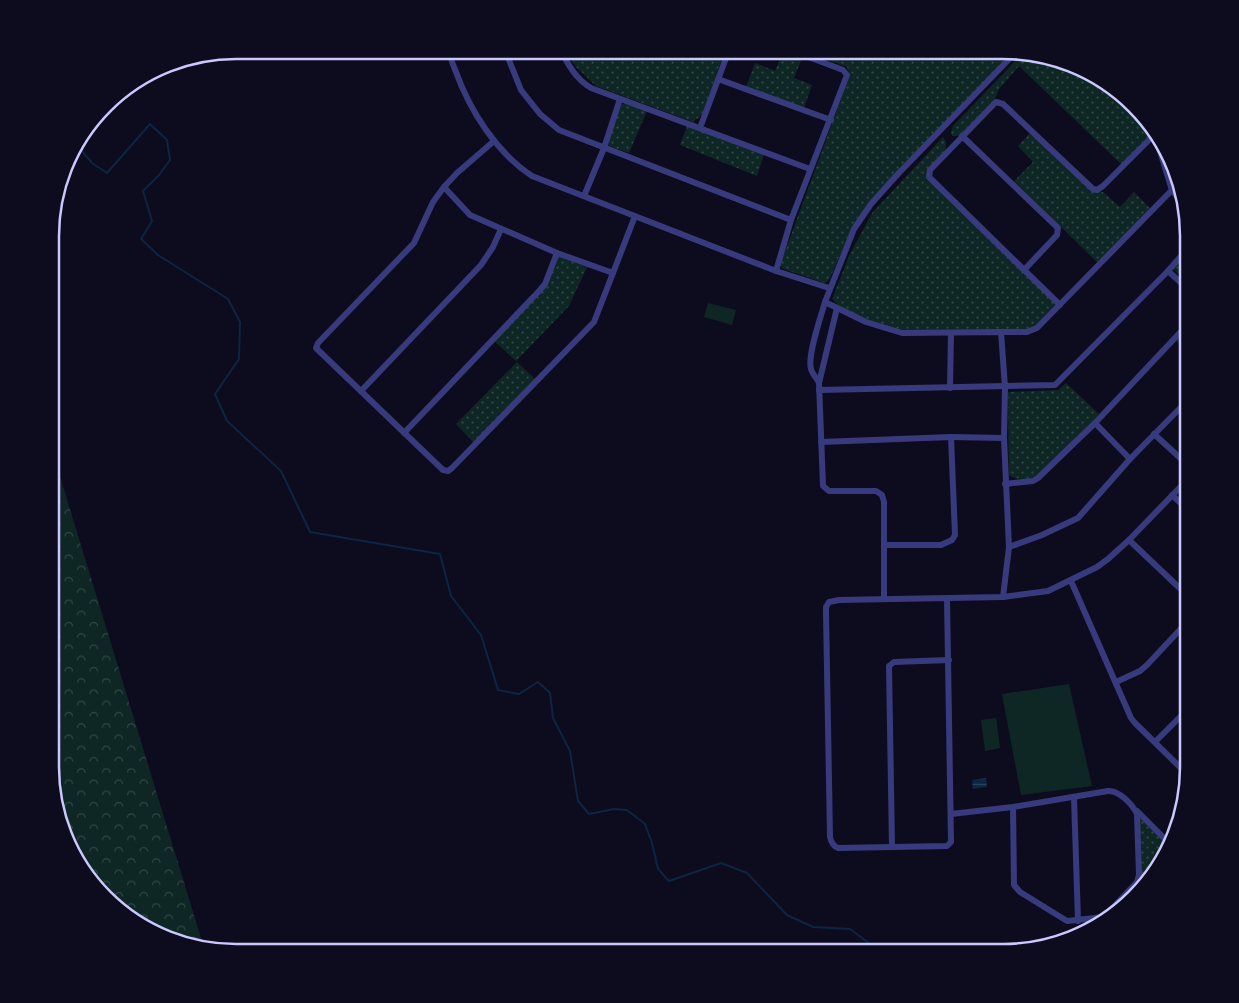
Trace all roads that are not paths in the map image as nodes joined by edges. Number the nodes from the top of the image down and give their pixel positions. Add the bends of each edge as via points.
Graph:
1 (452, 59) edge
2 (509, 59) edge
3 (566, 59) edge
4 (726, 59) edge
5 (815, 59) edge
6 (1009, 59) edge
7 (718, 79) junction
8 (620, 99) junction
9 (831, 120) junction
10 (700, 128) junction
11 (962, 136) junction
12 (1151, 138) edge
13 (494, 141) junction
14 (604, 148) junction
15 (1163, 159) edge
16 (810, 169) junction
17 (444, 187) junction
18 (1172, 190) junction
19 (1175, 194) edge
20 (584, 196) junction
21 (635, 216) junction
22 (791, 220) junction
23 (501, 229) junction
24 (557, 253) junction
25 (1180, 258) edge
26 (1025, 269) junction
27 (776, 271) junction
28 (1168, 271) junction
29 (613, 273) junction
30 (1180, 282) edge
31 (830, 288) junction
32 (825, 302) junction
33 (1060, 305) junction
34 (837, 308) junction
35 (1001, 332) junction
36 (951, 333) junction
37 (1180, 333) edge
38 (819, 386) junction
39 (1005, 387) junction
40 (950, 388) junction
41 (361, 391) junction
42 (1180, 408) edge
43 (1095, 422) junction
44 (404, 433) junction
45 (1154, 434) junction
46 (951, 437) junction
47 (1004, 438) junction
48 (821, 442) junction
49 (1180, 458) edge
50 (1130, 459) junction
51 (1005, 484) junction
52 (1180, 487) edge
53 (1172, 495) junction
54 (1180, 503) edge
55 (1129, 540) junction
56 (884, 545) junction
57 (1008, 547) junction
58 (1070, 581) junction
59 (1180, 588) edge
60 (1003, 597) junction
61 (884, 598) junction
62 (948, 599) junction
63 (1180, 630) edge
64 (949, 660) junction
65 (1116, 682) junction
66 (1180, 717) edge
67 (1155, 742) junction
68 (1180, 767) edge
69 (1074, 797) junction
70 (1014, 807) junction
71 (1134, 808) junction
72 (951, 814) junction
73 (1165, 839) edge
74 (892, 847) junction
75 (1136, 883) edge
76 (1096, 918) edge
77 (1078, 921) junction

1 - 13 street via 467,100
2 - 14 street via 521,90 544,118 563,132
3 - 8 street via 584,84
4 - 7 street
5 - 9 street via 844,70 847,75
6 - 31 street via 871,204 854,230
7 - 9 street
7 - 10 street
8 - 10 street
8 - 14 street
9 - 16 street
10 - 16 street
11 - 12 street via 992,105 999,102 1097,190
11 - 26 street via 1058,228 1057,235
11 - 26 street via 930,170 929,177
13 - 17 street
13 - 20 street via 532,176
14 - 20 street
14 - 22 street
15 - 18 street
16 - 22 street
17 - 23 street via 467,213
17 - 41 street via 433,202 414,243 317,346
18 - 19 street
18 - 33 street
20 - 21 street
21 - 27 street
21 - 29 street
22 - 27 street
23 - 24 street
23 - 41 street via 481,265
24 - 29 street
24 - 44 street via 540,290
25 - 28 street
26 - 33 street
27 - 31 street
28 - 30 street
28 - 39 street via 1055,385
29 - 44 street via 594,322 450,470 441,469
31 - 32 street
32 - 34 street
32 - 38 street via 810,365
33 - 35 street via 1032,330
34 - 36 street via 866,322 902,333
34 - 38 street
35 - 36 street
35 - 39 street
36 - 40 street
37 - 43 street
38 - 40 street
38 - 48 street
39 - 40 street
39 - 47 street
41 - 44 street
42 - 45 street
43 - 50 street
43 - 51 street via 1036,480
45 - 49 street
45 - 50 street
46 - 47 street
46 - 48 street
46 - 56 street via 952,540 940,545
47 - 51 street
48 - 56 street via 824,488 829,491 876,491 882,495
50 - 57 street via 1078,518 1042,536
51 - 57 street
52 - 53 street
53 - 54 street
53 - 55 street
55 - 58 street via 1097,568
55 - 59 street
56 - 61 street
57 - 60 street
58 - 60 street via 1048,590
58 - 65 street
60 - 62 street
61 - 62 street
61 - 74 street via 834,600 826,607 830,837 838,848
62 - 64 street
63 - 65 street via 1147,666
64 - 72 street
64 - 74 street via 894,662 889,666
65 - 67 street via 1131,718
66 - 67 street
67 - 68 street
69 - 70 street
69 - 71 street via 1112,790
69 - 77 street
70 - 72 street
70 - 77 street via 1014,885 1064,920
71 - 73 street
71 - 75 street via 1138,818
72 - 74 street via 952,840 947,846
76 - 77 street

